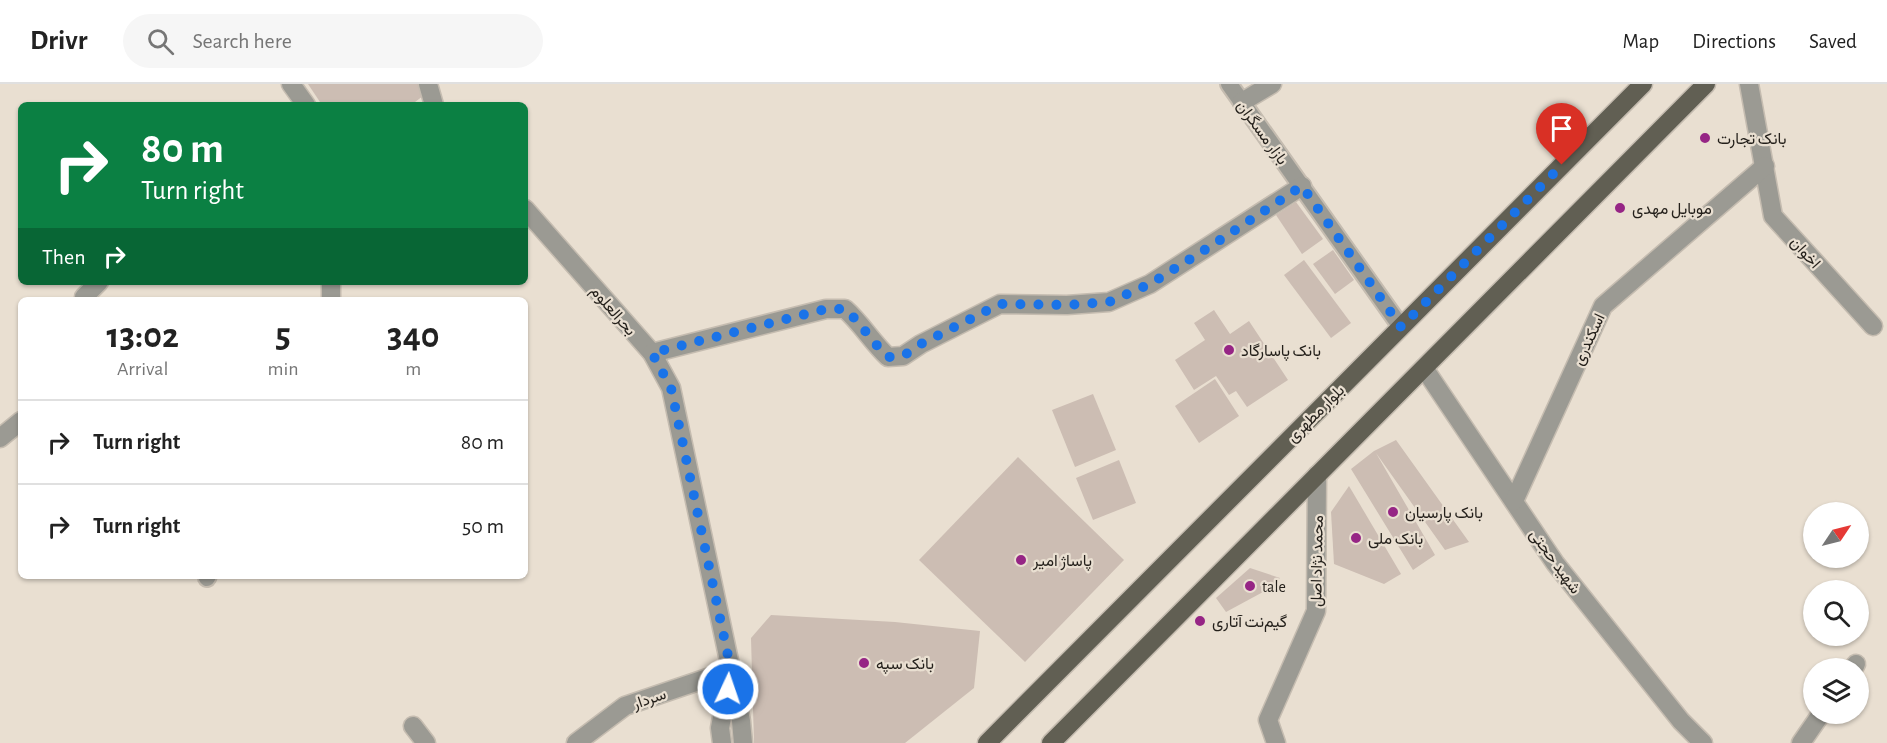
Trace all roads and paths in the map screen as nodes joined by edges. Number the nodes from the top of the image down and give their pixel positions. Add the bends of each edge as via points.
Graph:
1 (291, 84) edge
2 (1229, 84) edge
3 (1272, 84) edge
4 (1643, 84) edge
5 (1706, 84) edge
6 (1749, 84) edge
7 (304, 102) edge
8 (1242, 102) junction
9 (1765, 166) junction
10 (1302, 186) junction
11 (528, 212) edge
12 (96, 285) edge
13 (84, 297) edge
14 (1873, 326) dead end
15 (1401, 327) junction
16 (652, 353) junction
17 (1424, 368) junction
18 (18, 423) edge
19 (0, 438) edge
20 (1317, 476) junction
21 (1514, 501) junction
22 (731, 670) junction
23 (1814, 724) edge
24 (413, 726) dead end
25 (426, 743) edge
26 (576, 743) edge
27 (722, 743) edge
28 (743, 743) edge
29 (987, 743) edge
30 (1051, 743) edge
31 (1276, 743) edge
32 (1703, 743) edge
33 (1801, 743) edge

1 - 7 street
2 - 8 lane, بازار مسگران
3 - 8 street
4 - 15 main road, بلوار مطهری
5 - 17 main road
6 - 9 street, اخوان
8 - 10 lane, بازار مسگران
9 - 14 street, اخوان via 1773,216
9 - 21 street, اسکندری via 1603,306
10 - 15 lane, بازار مسگران
10 - 16 street via 1150,284 1109,302 1000,304 903,356 888,357 845,309 826,309
11 - 16 street, بحرالعلوم
12 - 13 street
15 - 29 main road, بلوار مطهری
16 - 22 street, بحرالعلوم via 671,388
17 - 20 main road
17 - 21 street, شهید حجتی
18 - 19 street
20 - 30 main road
20 - 31 street, محمد نژاد اصل via 1316,610 1268,720
21 - 32 street, شهید حجتی via 1555,563 1681,722
22 - 26 street, سردار via 625,706
22 - 27 street via 720,728
22 - 28 street, بحرالعلوم
23 - 33 street
24 - 25 street

